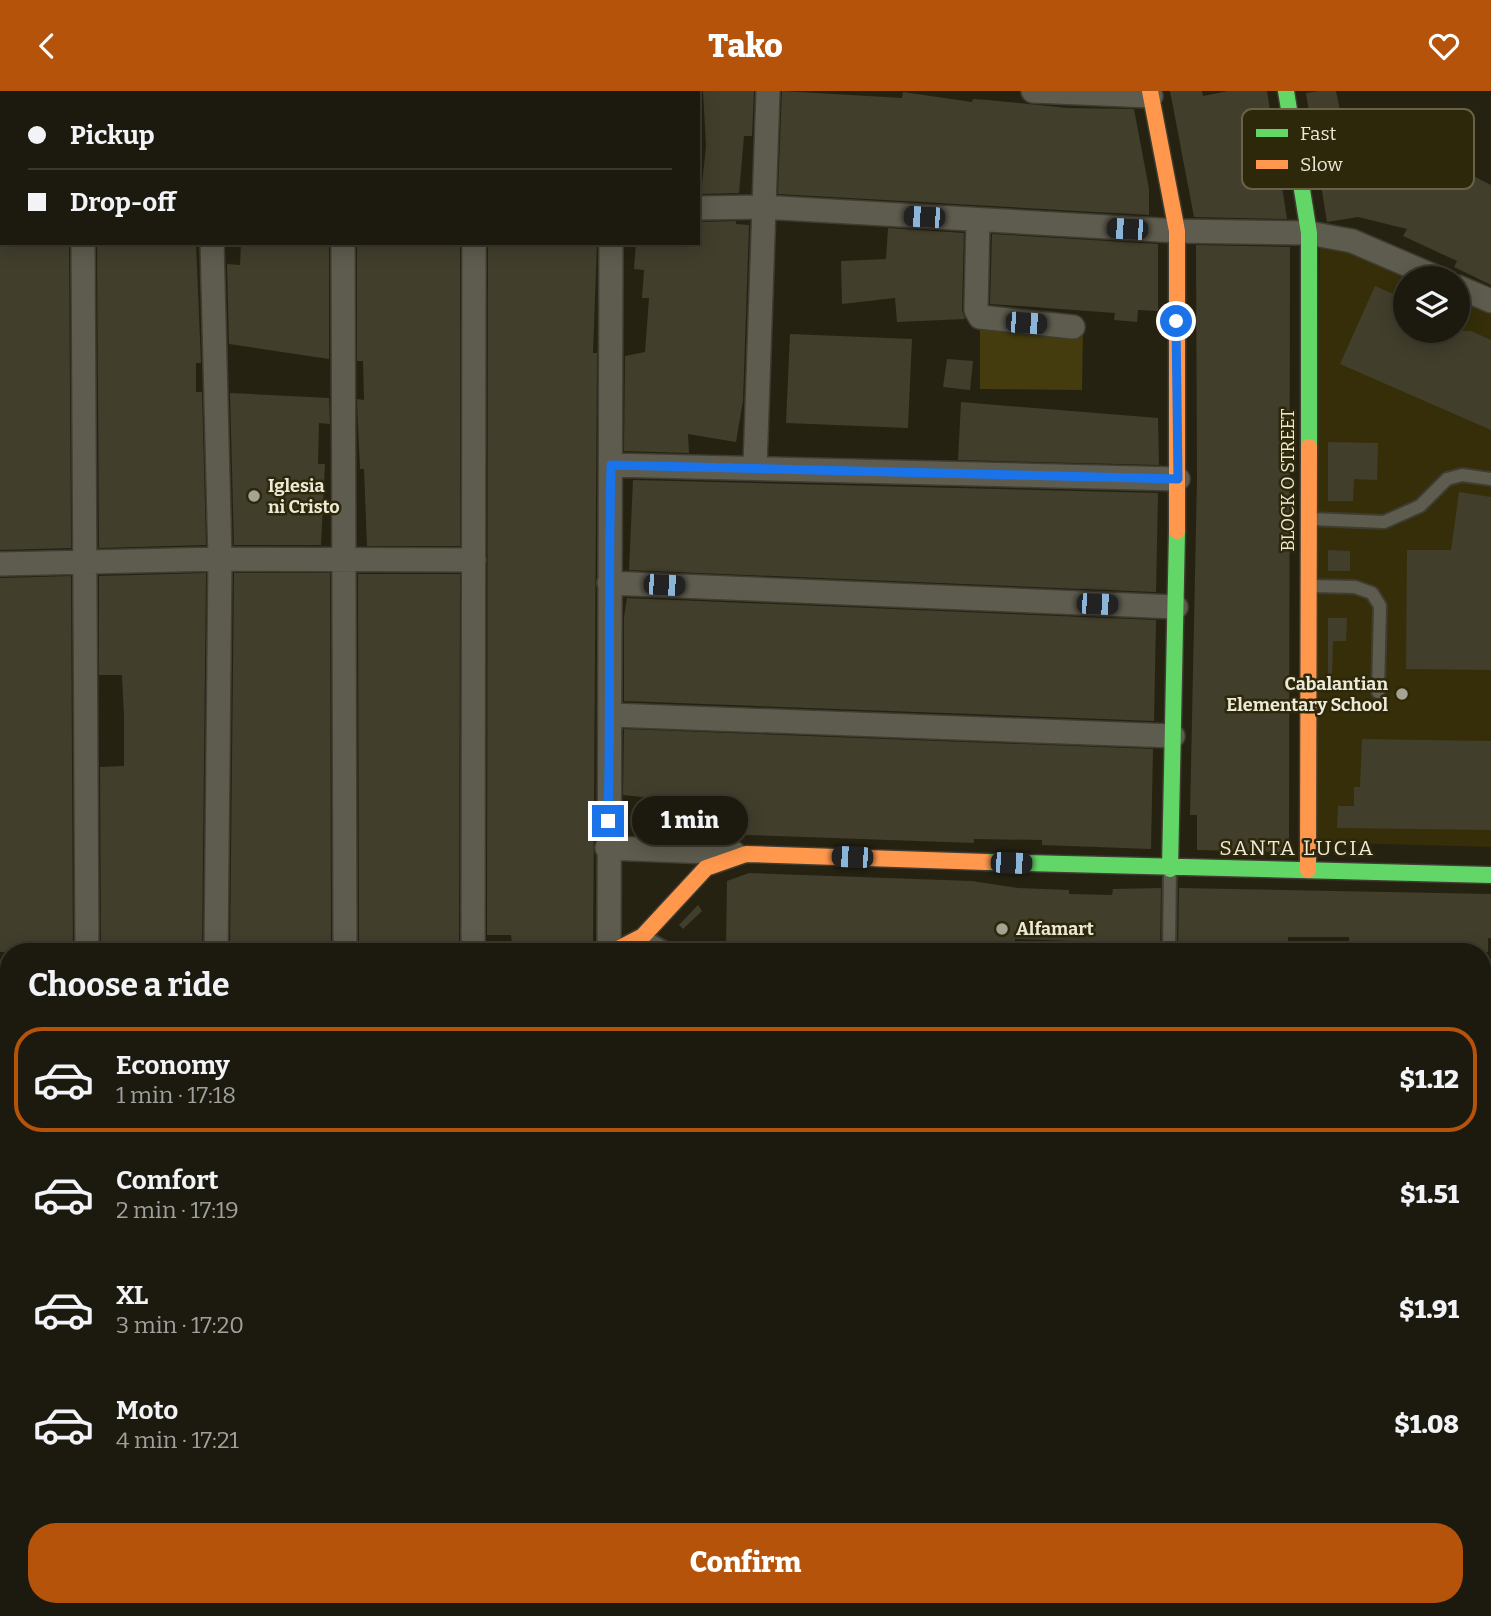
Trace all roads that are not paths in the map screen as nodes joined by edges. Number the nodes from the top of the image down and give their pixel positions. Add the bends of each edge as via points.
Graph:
1 (768, 91) edge
2 (1033, 91) edge
3 (1286, 91) edge
4 (1151, 94) edge
5 (1289, 109) edge
6 (1302, 189) edge
7 (761, 207) junction
8 (700, 208) edge
9 (978, 220) junction
10 (1177, 232) junction
11 (1309, 233) junction
12 (83, 245) edge
13 (212, 245) edge
14 (343, 245) edge
15 (474, 245) edge
16 (611, 245) edge
17 (1410, 266) edge
18 (1470, 291) edge
19 (1491, 301) edge
20 (1073, 327) dead end
21 (611, 465) junction
22 (755, 467) junction
23 (1178, 479) junction
24 (1491, 479) edge
25 (1307, 519) junction
26 (220, 559) junction
27 (346, 560) junction
28 (474, 560) junction
29 (0, 563) edge
30 (83, 563) junction
31 (609, 583) junction
32 (1307, 586) junction
33 (1176, 607) junction
34 (1378, 692) dead end
35 (612, 715) junction
36 (1173, 736) junction
37 (607, 848) junction
38 (746, 854) junction
39 (1170, 869) junction
40 (1308, 870) junction
41 (1491, 874) edge
42 (643, 936) junction
43 (87, 943) edge
44 (216, 943) edge
45 (345, 943) edge
46 (472, 943) edge
47 (611, 943) edge
48 (629, 943) edge
49 (656, 943) edge
50 (1169, 943) edge

1 - 7 street
2 - 4 street
3 - 5 street, BLOCK O STREET
4 - 10 street
6 - 11 street, BLOCK O STREET
7 - 8 street
7 - 9 street
7 - 22 street
9 - 10 street
9 - 20 street via 976,310 980,317
10 - 11 street
10 - 23 street
11 - 17 street via 1352,241
11 - 25 street, BLOCK O STREET
12 - 30 street
13 - 26 street
14 - 27 street
15 - 28 street
16 - 21 street
18 - 19 street
21 - 22 street
21 - 31 street
22 - 23 street
23 - 33 street
24 - 25 lane via 1462,475 1447,479 1420,506 1384,522
25 - 32 street, BLOCK O STREET
26 - 27 street
26 - 30 street
26 - 44 street
27 - 28 street
27 - 45 street
28 - 46 street
29 - 30 street
30 - 43 street
31 - 33 street
31 - 35 street
32 - 34 lane via 1355,587 1372,593 1380,606
32 - 40 street, BLOCK O STREET
33 - 36 street
35 - 36 street
35 - 37 street
36 - 39 street
37 - 38 street
37 - 47 street
38 - 39 street
38 - 42 street via 706,868
39 - 40 street
39 - 50 lane
40 - 41 street
42 - 48 street
42 - 49 lane

